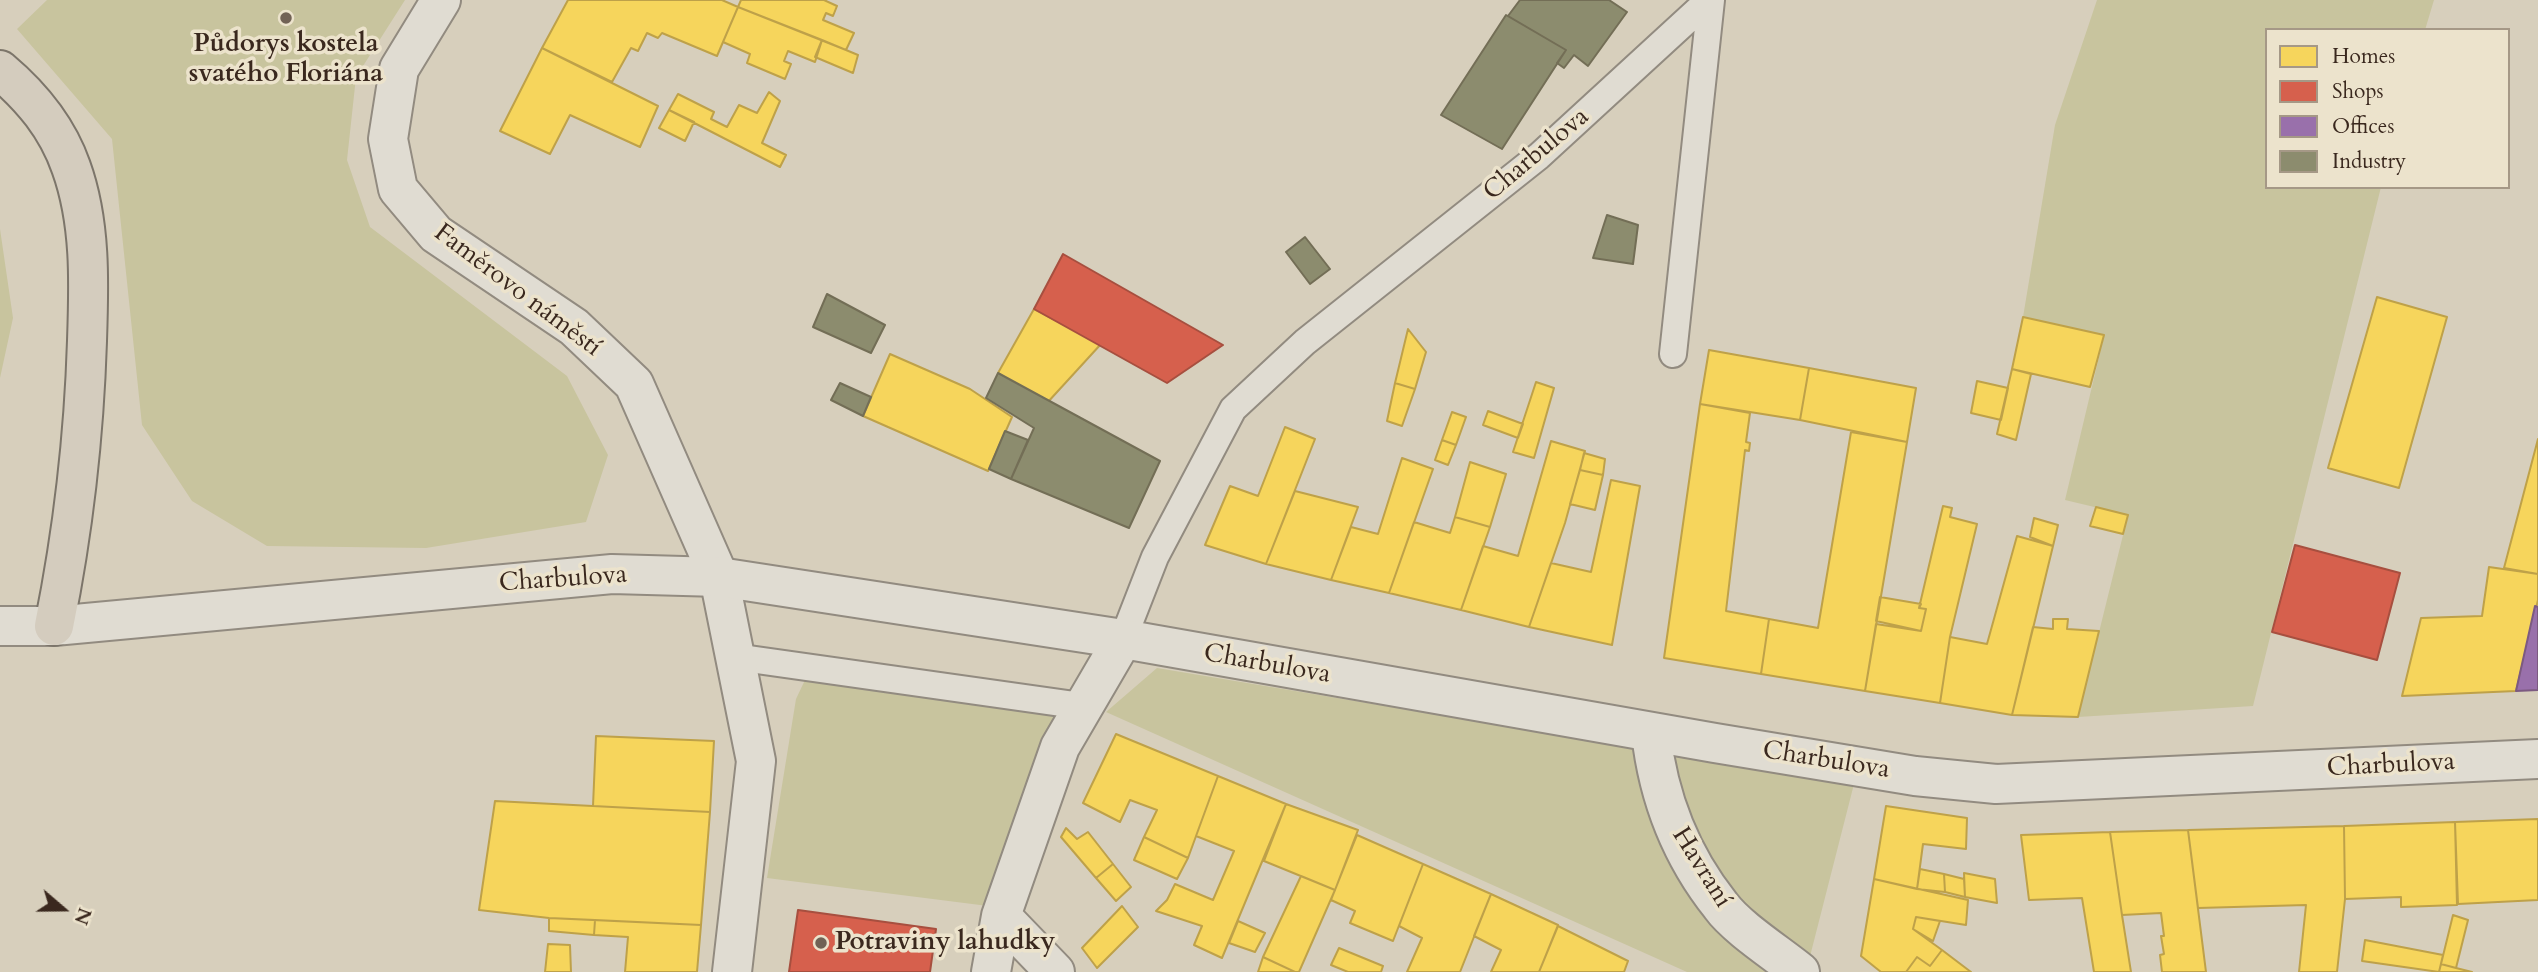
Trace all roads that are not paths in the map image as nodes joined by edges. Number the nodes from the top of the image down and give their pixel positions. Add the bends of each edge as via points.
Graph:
1 (441, 0) edge
2 (1710, 0) edge
3 (0, 70) edge
4 (1673, 354) dead end
5 (719, 577) junction
6 (0, 626) edge
7 (54, 626) junction
8 (1123, 639) junction
9 (735, 657) junction
10 (1082, 706) junction
11 (1651, 733) junction
12 (2538, 759) edge
13 (1001, 916) junction
14 (732, 972) edge
15 (991, 972) edge
16 (1055, 972) edge
17 (1800, 972) edge

1 - 5 street, Faměrovo náměstí via 399,69 388,139 398,189 436,234 575,327 634,384
2 - 4 lane
2 - 8 lane, Charbulova via 1539,156 1305,342 1233,409 1155,557
3 - 7 highway via 37,105 55,132 82,206 86,242 83,421 67,561
5 - 7 street, Charbulova via 612,573
5 - 8 street, Charbulova
5 - 9 street, Faměrovo náměstí
6 - 7 street, Charbulova
8 - 10 street
8 - 11 street, Charbulova
9 - 10 lane
9 - 14 street, Faměrovo náměstí via 756,761
10 - 13 street via 1059,747
11 - 12 street, Charbulova via 1915,776 1996,784
11 - 17 street, Havraní via 1655,771 1674,832 1722,908
13 - 15 street
13 - 16 street

